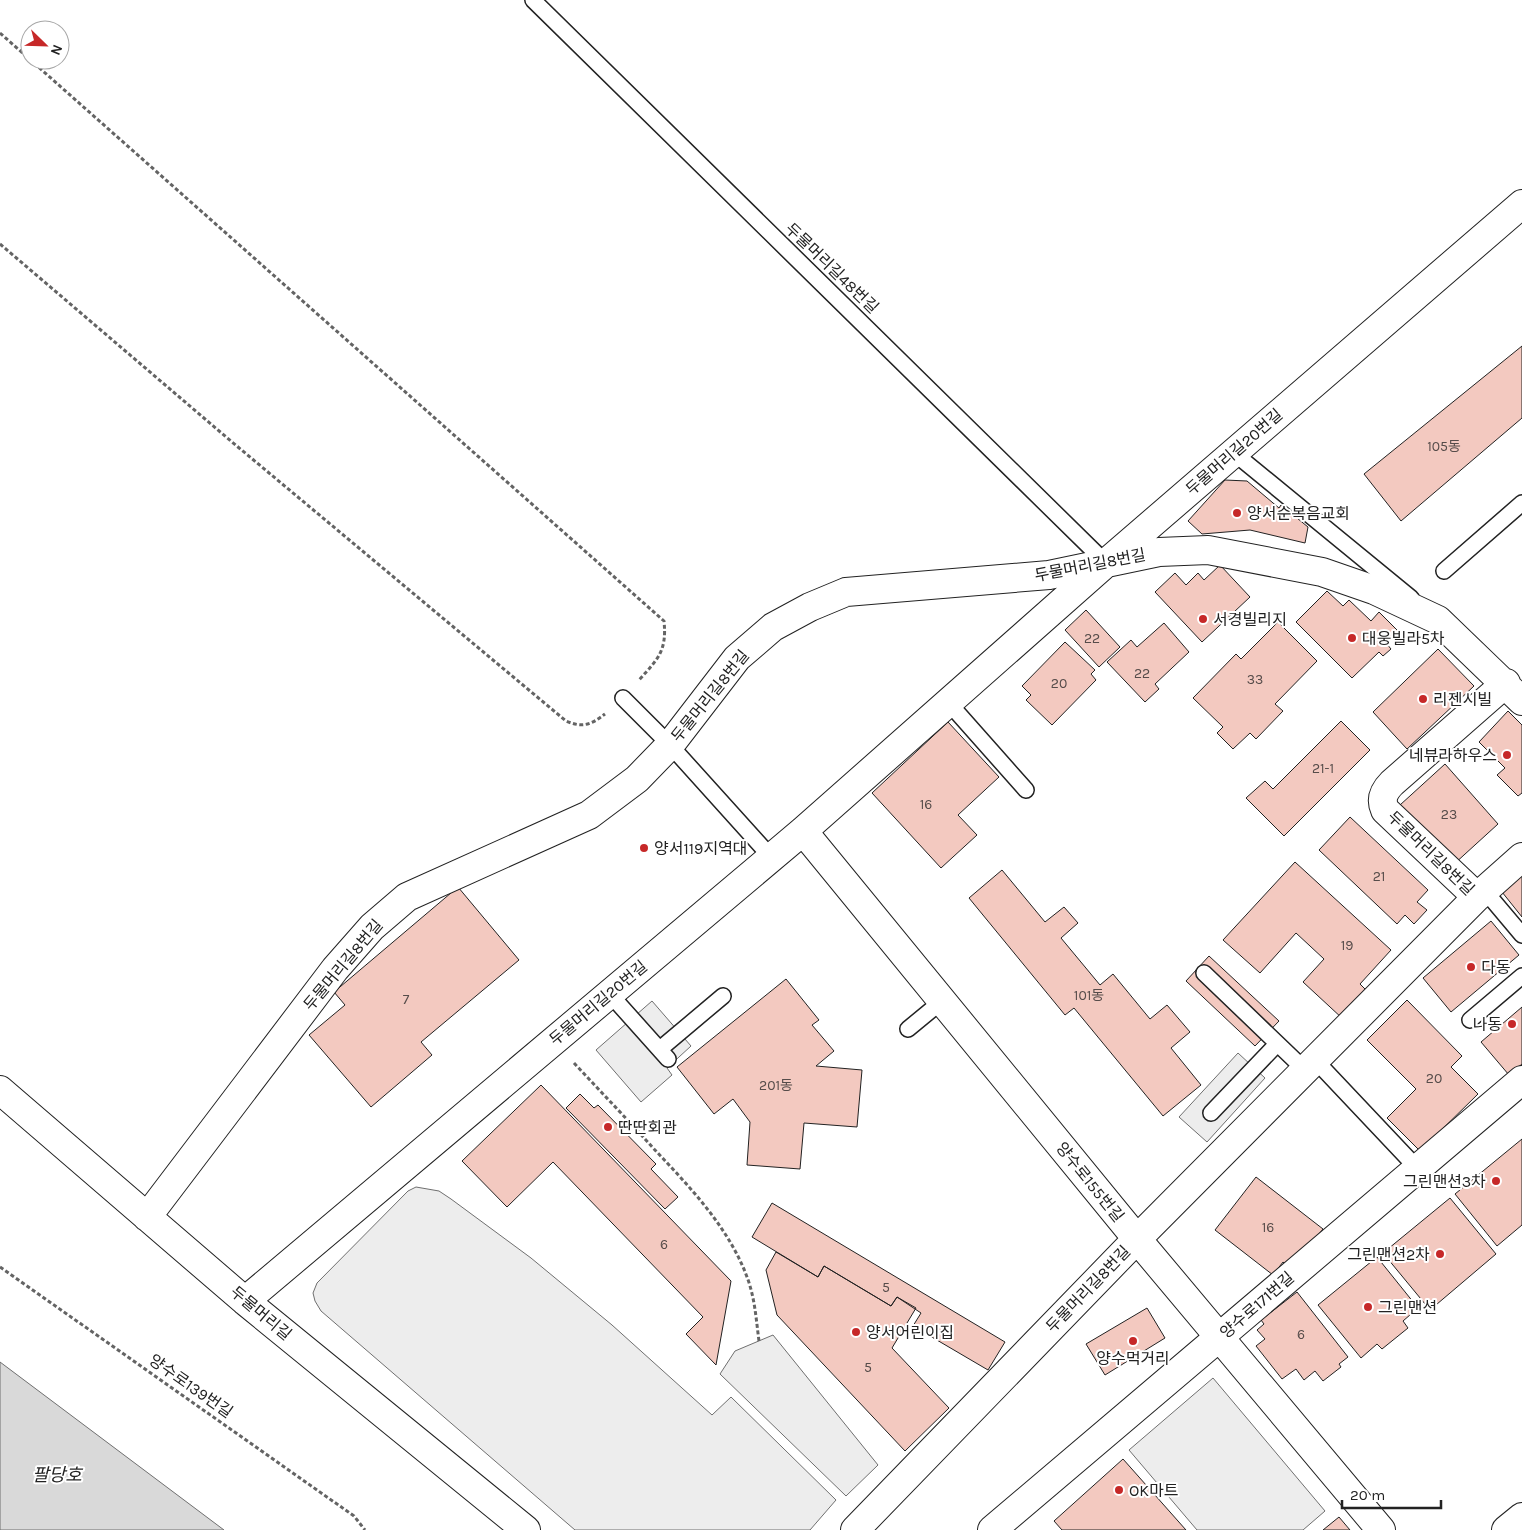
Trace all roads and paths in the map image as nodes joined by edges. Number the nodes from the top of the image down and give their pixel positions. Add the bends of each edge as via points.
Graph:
1 (533, 0) edge
2 (0, 33) edge
3 (1522, 204) edge
4 (0, 244) edge
5 (1234, 452) junction
6 (1522, 503) edge
7 (1106, 563) junction
8 (1444, 571) dead end
9 (1438, 620) junction
10 (1514, 692) edge
11 (624, 698) junction
12 (948, 702) junction
13 (670, 745) junction
14 (1026, 790) dead end
15 (803, 830) junction
16 (771, 857) junction
17 (1522, 858) edge
18 (1481, 894) junction
19 (1522, 935) edge
20 (1204, 974) dead end
21 (1522, 976) edge
22 (610, 993) junction
23 (723, 996) dead end
24 (942, 1001) junction
25 (1470, 1020) dead end
26 (908, 1029) dead end
27 (554, 1040) junction
28 (1278, 1044) junction
29 (1310, 1065) junction
30 (1522, 1080) edge
31 (0, 1090) edge
32 (1211, 1113) dead end
33 (1417, 1168) junction
34 (147, 1218) junction
35 (1136, 1239) junction
36 (0, 1267) edge
37 (245, 1301) junction
38 (1220, 1338) junction
39 (759, 1341) dead end
40 (1522, 1517) edge
41 (864, 1527) edge
42 (365, 1530) edge
43 (526, 1530) edge
44 (992, 1530) edge
45 (1381, 1530) edge
46 (1506, 1530) edge

1 - 7 lane, 두물머리길48번길
2 - 11 path via 664,621 666,640 660,656
3 - 5 street, 두물머리길20번길
4 - 11 path via 566,721 580,727 594,722
5 - 7 street, 두물머리길20번길
5 - 9 lane
6 - 8 lane
7 - 9 street, 두물머리길8번길 via 1159,552 1208,550 1322,572 1374,590
7 - 12 street, 두물머리길20번길
7 - 13 street, 두물머리길8번길 via 1048,575 846,592 810,607 773,627 737,658
9 - 10 street, 두물머리길8번길
10 - 18 street, 두물머리길8번길 via 1392,783 1386,789 1382,803 1385,810
11 - 13 lane
12 - 14 lane
12 - 15 street, 두물머리길20번길
13 - 16 lane
13 - 34 street, 두물머리길8번길 via 637,779 589,815 407,897 372,927 335,969
15 - 16 street, 두물머리길20번길
15 - 24 street, 양수로155번길
16 - 22 street, 두물머리길20번길
17 - 18 street, 두물머리길8번길
18 - 19 lane, 두물머리길8번길
18 - 29 street, 두물머리길8번길
20 - 28 lane
21 - 25 lane
22 - 23 lane via 664,1054
22 - 27 street, 두물머리길20번길
24 - 26 lane
24 - 35 street, 양수로155번길
27 - 37 street, 두물머리길20번길
27 - 39 path via 713,1217 747,1277
28 - 29 lane
28 - 32 lane
29 - 33 lane
29 - 35 street, 두물머리길8번길
30 - 33 street, 양수로171번길
31 - 34 street, 두물머리길
33 - 38 street, 양수로171번길
34 - 37 street, 두물머리길
35 - 38 street, 양수로155번길
35 - 41 street, 두물머리길8번길
36 - 42 path, 양수로139번길 via 354,1516
37 - 43 street, 두물머리길
38 - 44 street, 양수로171번길
38 - 45 street, 양수로155번길
40 - 46 street

